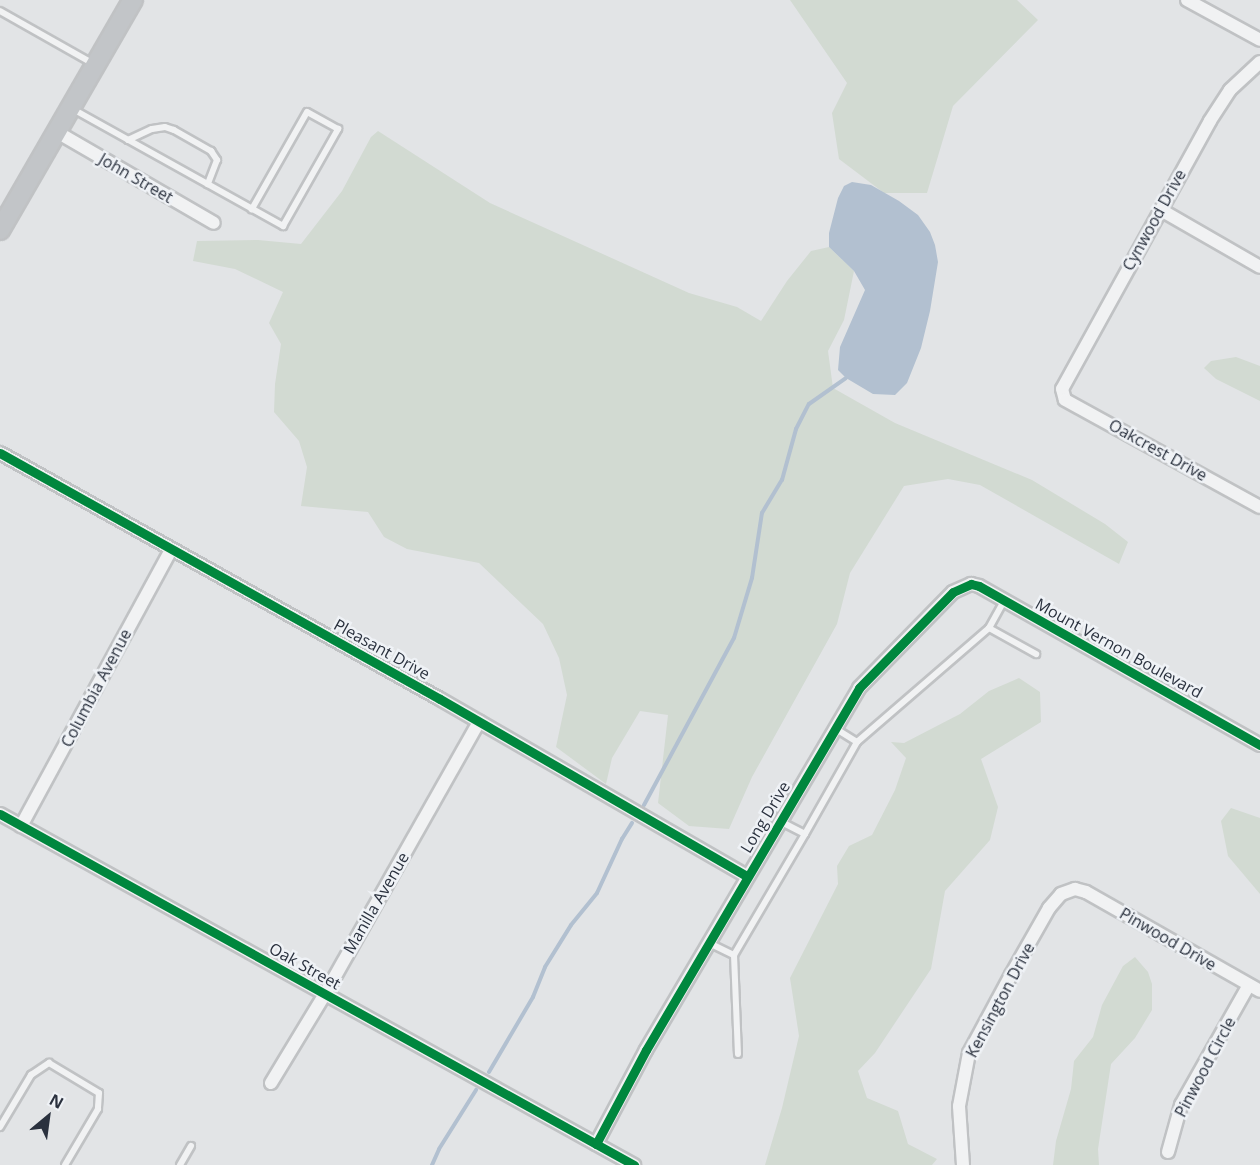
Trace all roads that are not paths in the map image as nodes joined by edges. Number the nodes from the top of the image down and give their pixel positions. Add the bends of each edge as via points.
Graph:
1 (133, 0) edge
2 (1187, 0) edge
3 (0, 11) edge
4 (1260, 40) edge
5 (1260, 62) edge
6 (95, 65) junction
7 (71, 108) junction
8 (57, 132) junction
9 (128, 140) junction
10 (208, 184) junction
11 (252, 208) junction
12 (1161, 210) junction
13 (214, 223) dead end
14 (0, 230) edge
15 (1260, 267) edge
16 (1062, 389) joint
17 (0, 453) edge
18 (1260, 507) edge
19 (171, 550) junction
20 (962, 587) joint
21 (1004, 600) junction
22 (989, 628) junction
23 (1036, 654) dead end
24 (479, 722) junction
25 (835, 728) junction
26 (857, 742) junction
27 (1260, 745) edge
28 (0, 814) edge
29 (780, 820) junction
30 (21, 826) junction
31 (805, 834) junction
32 (747, 876) junction
33 (1075, 889) joint
34 (708, 943) junction
35 (734, 955) junction
36 (1255, 988) edge
37 (325, 994) junction
38 (738, 1054) dead end
39 (270, 1083) dead end
40 (0, 1127) edge
41 (596, 1144) junction
42 (191, 1146) dead end
43 (1168, 1152) dead end
44 (65, 1165) edge
45 (180, 1165) edge
46 (634, 1165) edge
47 (963, 1165) edge

1 - 6 main road
2 - 4 street
3 - 6 lane
5 - 12 street, Cynwood Drive via 1221,102
6 - 7 main road
7 - 8 main road
7 - 9 lane
8 - 13 street, John Street
8 - 14 main road
9 - 10 lane
9 - 10 lane via 152,129 174,130 211,151 217,160
10 - 11 lane
11 - 11 lane via 283,226 338,129 307,112
12 - 15 street
12 - 16 street, Cynwood Drive
16 - 18 street, Oakcrest Drive via 1065,400
17 - 19 street, Pleasant Drive
19 - 24 street, Pleasant Drive
19 - 30 street, Columbia Avenue
20 - 21 street, Mount Vernon Boulevard via 979,586
20 - 25 street, Long Drive via 952,592 859,688
21 - 22 lane
21 - 27 street, Mount Vernon Boulevard
22 - 23 lane
22 - 26 lane
24 - 32 street, Pleasant Drive
24 - 37 street, Manilla Avenue
25 - 26 lane
25 - 29 street, Long Drive
26 - 31 lane
28 - 30 street, Oak Street
29 - 31 lane
29 - 32 street, Long Drive
30 - 37 street, Oak Street
31 - 35 lane
32 - 34 street, Long Drive
33 - 36 street, Pinwood Drive
33 - 47 street, Kensington Drive via 1061,894 1049,908 969,1053 959,1106
34 - 35 lane
34 - 41 street, Long Drive
35 - 38 lane
36 - 43 street, Pinwood Circle via 1181,1105
37 - 39 street, Manilla Avenue
37 - 41 street, Oak Street
40 - 44 lane via 31,1075 49,1063 99,1093 98,1109
41 - 46 street
42 - 45 lane

